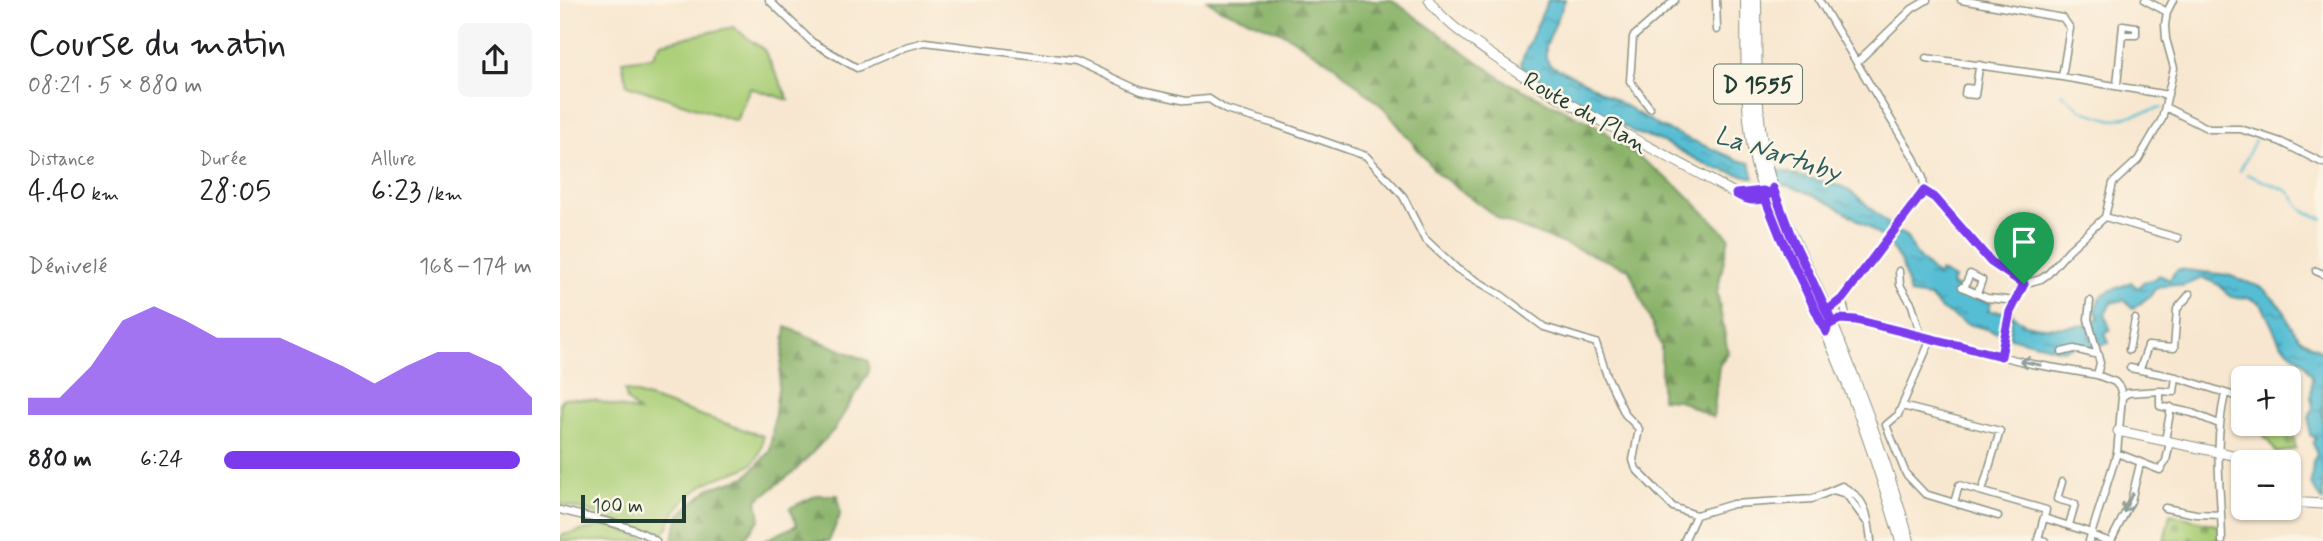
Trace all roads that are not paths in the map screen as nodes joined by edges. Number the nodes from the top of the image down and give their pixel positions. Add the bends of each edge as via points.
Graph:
1 (769, 0) edge
2 (1429, 0) edge
3 (1437, 0) edge
4 (1675, 0) edge
5 (1716, 0) edge
6 (1746, 0) edge
7 (1756, 0) edge
8 (1819, 0) edge
9 (1927, 0) edge
10 (1961, 0) edge
11 (2145, 0) edge
12 (2173, 0) edge
13 (2167, 12) junction
14 (1445, 17) junction
15 (1717, 30) dead end
16 (2123, 35) dead end
17 (1926, 58) dead end
18 (1857, 62) junction
19 (1980, 65) junction
20 (2062, 77) junction
21 (2116, 86) junction
22 (1976, 89) dead end
23 (2168, 95) junction
24 (2165, 107) junction
25 (1650, 108) dead end
26 (2323, 163) edge
27 (1767, 189) junction
28 (1924, 191) junction
29 (2105, 217) junction
30 (2178, 237) dead end
31 (1796, 267) junction
32 (1899, 271) dead end
33 (2024, 284) junction
34 (1977, 294) junction
35 (2190, 294) dead end
36 (1842, 299) junction
37 (2016, 301) junction
38 (2090, 301) dead end
39 (1828, 306) junction
40 (1847, 319) junction
41 (2135, 319) dead end
42 (1832, 323) junction
43 (1826, 332) junction
44 (1921, 337) junction
45 (1931, 339) junction
46 (2129, 350) dead end
47 (2098, 351) junction
48 (2062, 352) dead end
49 (2001, 356) junction
50 (2130, 368) dead end
51 (2140, 369) junction
52 (2097, 374) junction
53 (2176, 377) junction
54 (2160, 391) junction
55 (2225, 394) junction
56 (2231, 396) edge
57 (2122, 397) junction
58 (1902, 406) junction
59 (2171, 407) junction
60 (2219, 424) junction
61 (2118, 431) junction
62 (2167, 441) junction
63 (2218, 452) junction
64 (2117, 453) junction
65 (2231, 455) edge
66 (2140, 464) junction
67 (2062, 482) dead end
68 (1982, 491) junction
69 (1954, 503) junction
70 (2301, 503) edge
71 (2323, 504) edge
72 (2165, 508) dead end
73 (560, 510) edge
74 (1696, 515) junction
75 (2221, 515) junction
76 (1998, 516) dead end
77 (2044, 518) junction
78 (2069, 526) dead end
79 (2091, 536) edge
80 (2041, 540) edge
81 (656, 541) edge
82 (1684, 541) edge
83 (1871, 541) edge
84 (1901, 541) edge
85 (1909, 541) edge
86 (2109, 541) edge
87 (2222, 541) edge

1 - 74 street via 813,42 857,68 925,42 1076,61 1141,90 1186,101 1209,99 1226,110 1366,156 1403,196 1424,238 1457,269 1544,327 1596,343 1625,414 1639,429 1633,460 1636,469 1673,508
2 - 14 street, Route du Plan
3 - 14 street, Route du Plan
4 - 25 street via 1633,37 1630,81
5 - 15 street
6 - 27 main road, D 1555 via 1749,117 1756,162
7 - 27 main road, D 1555 via 1759,116
8 - 18 street
9 - 18 street
10 - 20 street via 2063,18 2070,29
11 - 13 street
12 - 13 street
13 - 23 street via 2166,39 2175,68
14 - 27 street, Route du Plan via 1471,40 1572,107 1736,194
16 - 21 street
17 - 19 street
18 - 28 street via 1914,158
19 - 20 street
19 - 22 street
20 - 21 street
21 - 23 street
23 - 24 street
24 - 26 street via 2209,129 2241,129
24 - 29 street via 2138,160 2113,183
27 - 31 main road, D 1555
27 - 39 main road, D 1555
28 - 33 street via 1991,262
28 - 36 street
29 - 30 street
29 - 33 street via 2048,274
31 - 39 street via 1817,300
31 - 43 main road, D 1555
32 - 44 street
33 - 37 street
34 - 34 street via 1963,288 1970,274 1982,280
34 - 37 street
35 - 51 street via 2177,309 2174,348 2148,346
36 - 39 street
36 - 40 street
37 - 49 street
38 - 47 street via 2089,321
39 - 42 main road, D 1555
40 - 42 street
40 - 44 street
41 - 46 street
42 - 43 street
42 - 85 main road, D 1555 via 1874,427
43 - 84 main road, D 1555 via 1862,417
44 - 45 street
45 - 49 street
45 - 58 street
47 - 48 street
47 - 52 street
52 -> 49 street
50 - 51 street
51 - 53 street
52 - 57 street via 2115,382
53 - 54 street via 2174,392
53 - 55 street
54 - 57 street
54 - 59 street via 2160,406
55 - 56 street
55 - 60 street
57 - 61 street
58 - 68 street via 2000,430
58 - 69 street via 1886,425 1906,474 1925,494
59 - 60 street
59 - 62 street
60 - 63 street
61 - 62 street
61 - 64 street
62 - 63 street
62 - 66 street via 2166,461 2160,470
63 - 65 street
63 - 75 street
64 - 66 street
64 - 79 street
66 -> 86 street via 2131,501
67 - 78 street via 2057,499 2075,504
68 - 69 street via 1959,485
68 - 77 street via 2046,510
69 - 76 street
70 - 71 street
72 - 75 street
73 - 81 street via 594,516
74 - 82 street
74 - 83 street via 1732,504 1812,499 1833,490 1846,494 1856,505 1869,527
75 - 87 street
77 - 79 street
77 - 80 street
79 - 86 street

